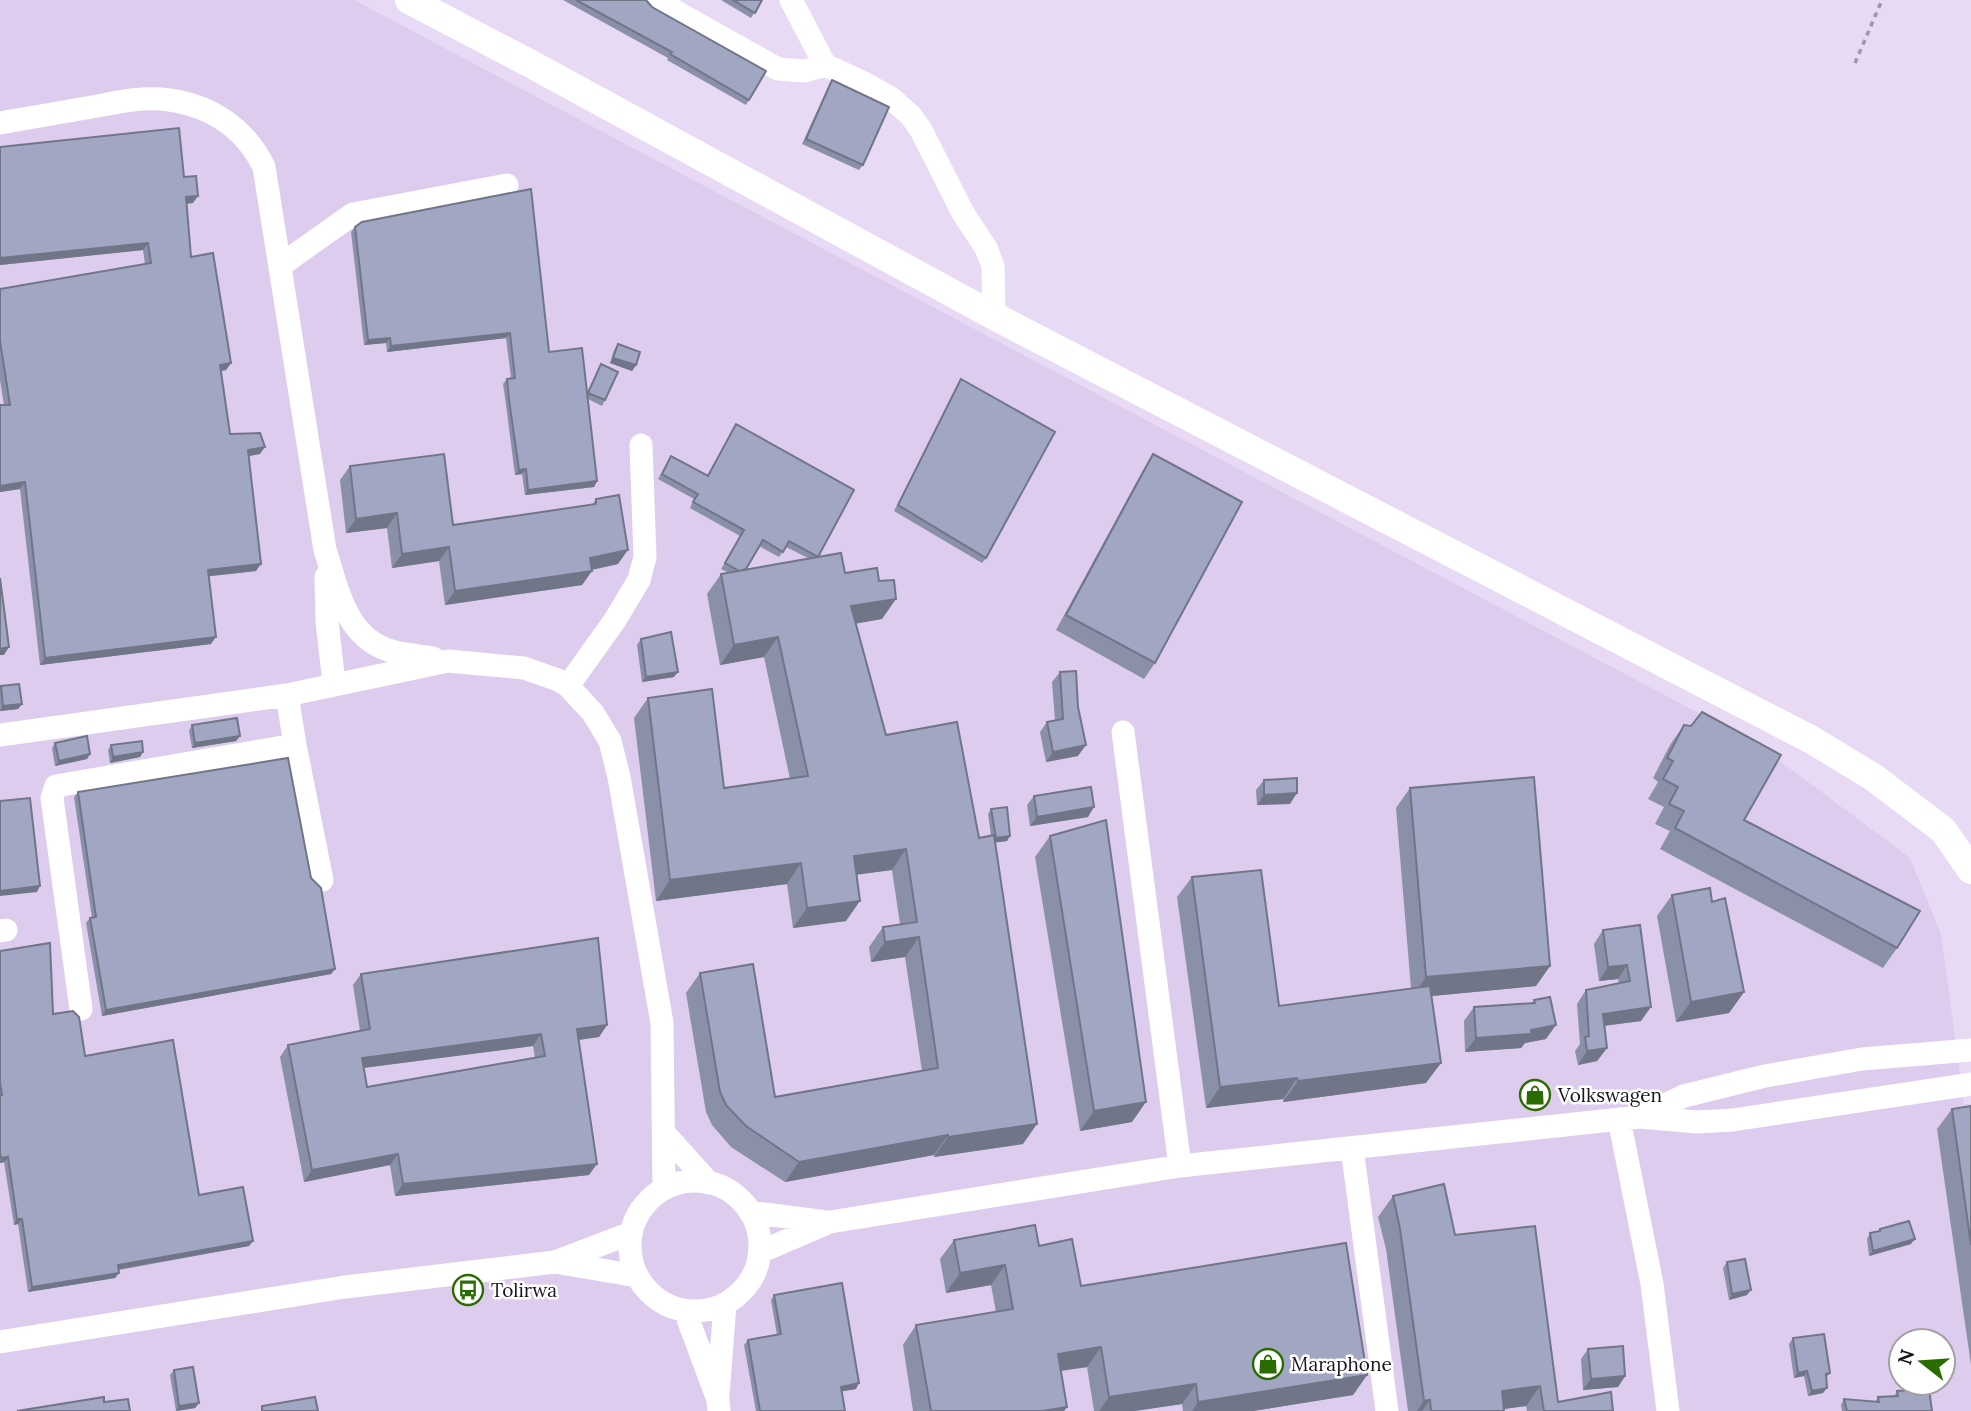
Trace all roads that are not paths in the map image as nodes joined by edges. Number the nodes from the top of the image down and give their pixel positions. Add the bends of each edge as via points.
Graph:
1 (408, 0) edge
2 (655, 0) edge
3 (791, 0) edge
4 (825, 65) junction
5 (0, 123) edge
6 (507, 185) dead end
7 (281, 265) junction
8 (993, 316) junction
9 (641, 445) dead end
10 (326, 550) junction
11 (448, 661) junction
12 (334, 684) junction
13 (568, 686) junction
14 (287, 695) junction
15 (1123, 732) dead end
16 (0, 735) edge
17 (295, 745) junction
18 (1971, 870) edge
19 (322, 880) dead end
20 (81, 1009) dead end
21 (1971, 1050) edge
22 (1971, 1084) edge
23 (1630, 1118) junction
24 (664, 1133) junction
25 (1352, 1148) junction
26 (1180, 1166) junction
27 (709, 1182) junction
28 (664, 1189) junction
29 (750, 1212) junction
30 (830, 1222) junction
31 (632, 1233) junction
32 (760, 1252) junction
33 (555, 1262) junction
34 (637, 1276) junction
35 (725, 1304) junction
36 (685, 1311) junction
37 (0, 1342) edge
38 (719, 1406) edge
39 (1387, 1411) edge
40 (1668, 1411) edge

1 - 8 main road
2 - 4 lane via 778,69 805,71
3 - 4 lane
4 - 8 lane via 891,99 921,130 962,213 986,247 993,266
5 - 7 lane via 130,100 160,99 217,114 255,149 264,167
6 - 7 lane via 353,214
7 - 10 lane
8 - 18 main road via 1812,740 1873,777 1943,830
9 - 13 lane via 645,557 639,580
10 - 11 lane via 352,625 393,652
10 - 12 lane
11 - 12 lane
11 - 13 lane via 524,668
12 - 14 lane
13 - 24 lane via 610,741 620,777 662,1023
14 - 16 lane
14 - 17 lane
15 - 26 lane
17 - 19 lane
17 - 20 lane via 56,786 52,798
21 - 23 lane via 1861,1059 1765,1076 1684,1096
22 - 23 lane via 1733,1120
23 - 25 lane
23 - 40 lane
24 - 27 lane
24 - 28 lane
25 - 26 lane
25 - 39 lane
26 - 30 lane
27 - 28 lane via 686,1182
27 - 29 lane via 726,1188
28 - 31 lane via 638,1215
29 - 30 lane
29 - 32 lane
30 - 32 lane
31 - 33 lane
31 - 34 lane via 631,1255
32 - 35 lane via 742,1291
33 - 34 lane
33 - 37 lane via 345,1287
34 - 36 lane via 657,1298
35 - 36 lane
35 - 38 lane
36 - 38 lane

